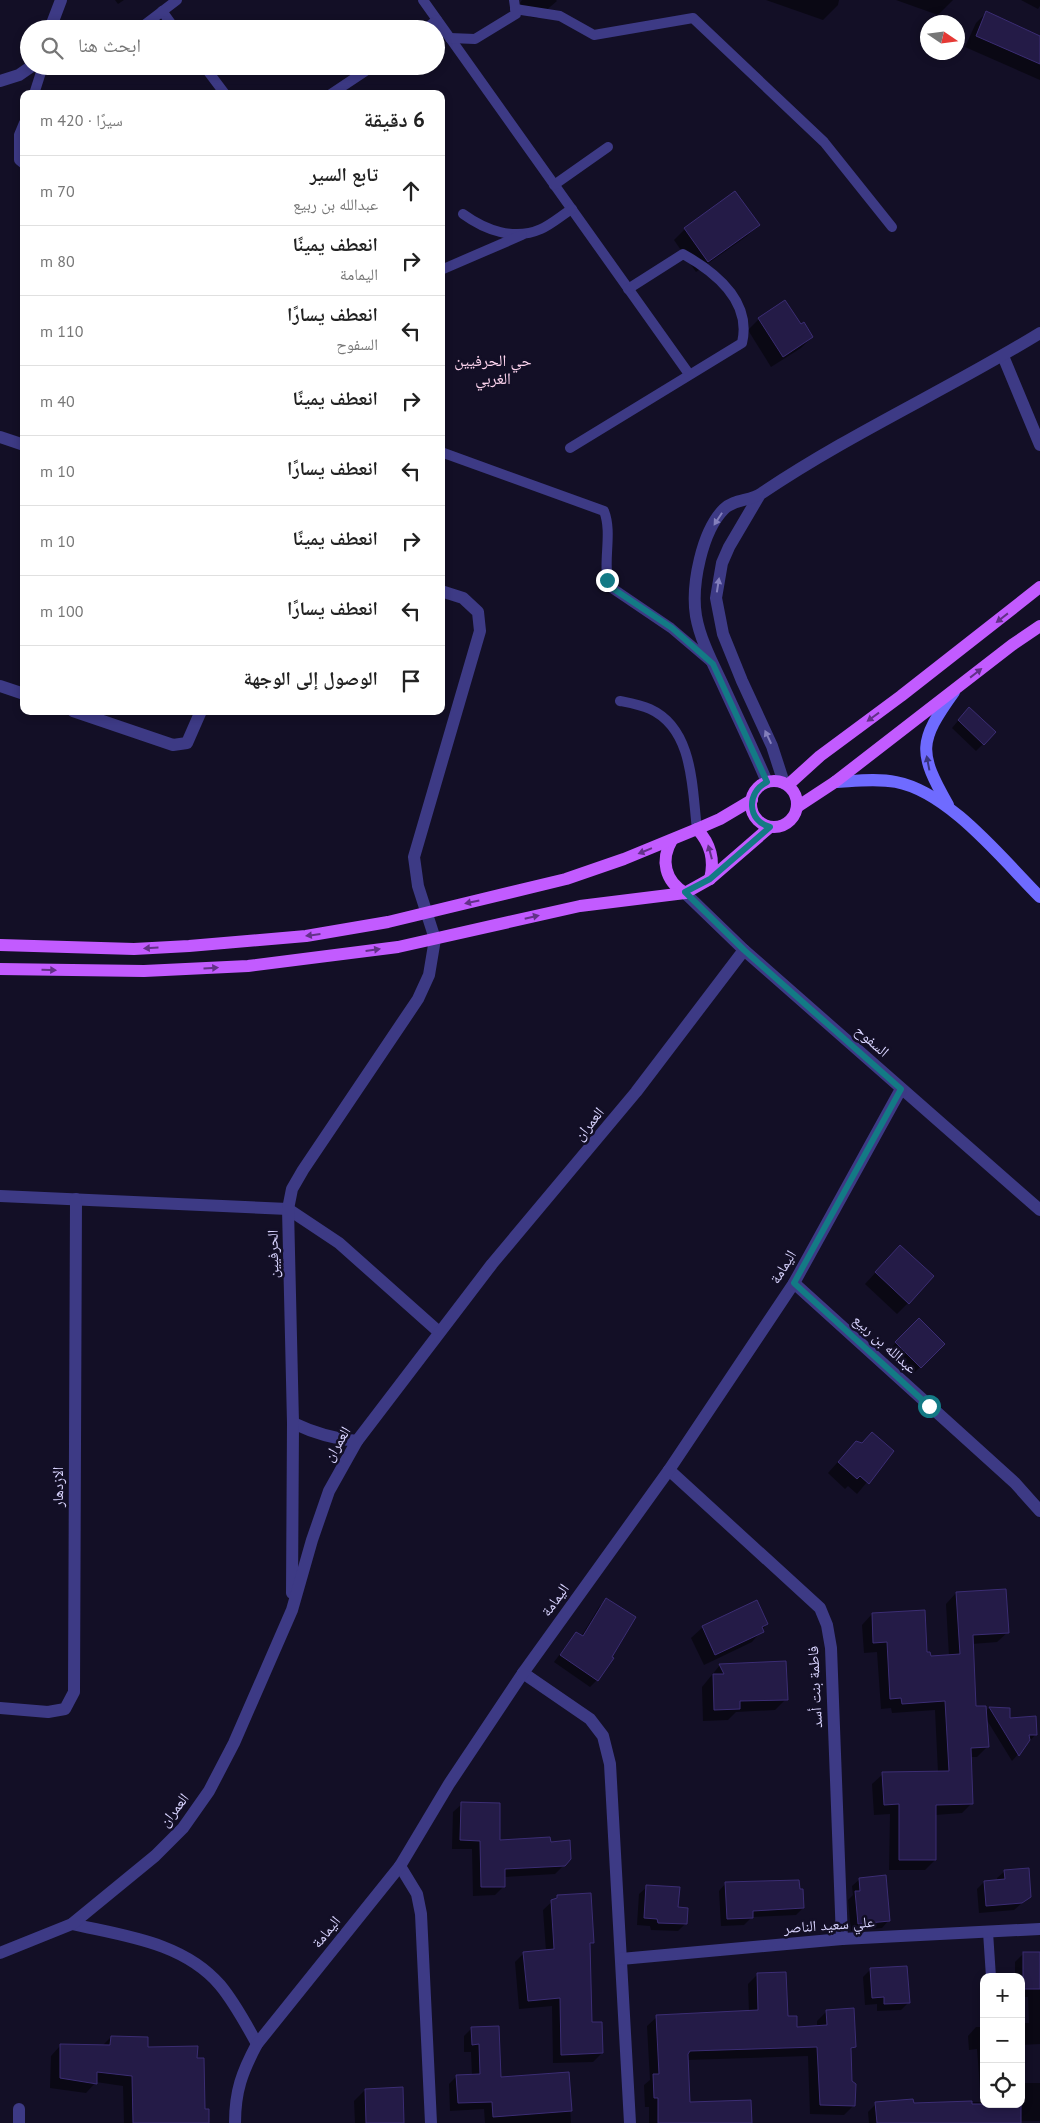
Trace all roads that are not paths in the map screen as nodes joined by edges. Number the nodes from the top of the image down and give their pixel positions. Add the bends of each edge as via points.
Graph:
1 (61, 0) edge
2 (177, 0) edge
3 (423, 0) edge
4 (514, 4) edge
5 (162, 12) junction
6 (53, 20) edge
7 (151, 20) edge
8 (168, 20) edge
9 (437, 20) edge
10 (445, 31) edge
11 (450, 38) junction
12 (20, 75) edge
13 (36, 75) edge
14 (210, 75) edge
15 (360, 75) edge
16 (0, 81) edge
17 (34, 90) edge
18 (219, 90) edge
19 (337, 90) edge
20 (20, 135) edge
21 (608, 147) dead end
22 (20, 161) edge
23 (554, 185) junction
24 (572, 209) junction
25 (463, 214) dead end
26 (892, 227) dead end
27 (532, 231) junction
28 (445, 268) edge
29 (628, 289) junction
30 (1040, 333) edge
31 (1003, 356) junction
32 (689, 374) junction
33 (0, 437) edge
34 (20, 444) edge
35 (1040, 445) edge
36 (570, 448) dead end
37 (445, 453) edge
38 (758, 496) junction
39 (1040, 587) edge
40 (445, 591) edge
41 (1040, 626) edge
42 (713, 664) junction
43 (0, 686) edge
44 (956, 689) junction
45 (20, 693) edge
46 (620, 701) dead end
47 (85, 715) edge
48 (199, 715) edge
49 (767, 782) junction
50 (836, 782) junction
51 (786, 784) junction
52 (752, 800) junction
53 (949, 807) junction
54 (797, 808) junction
55 (770, 827) junction
56 (697, 830) junction
57 (672, 840) junction
58 (710, 879) junction
59 (685, 892) junction
60 (1040, 897) edge
61 (426, 912) junction
62 (435, 939) junction
63 (0, 945) edge
64 (744, 950) junction
65 (0, 969) edge
66 (901, 1089) junction
67 (0, 1196) edge
68 (76, 1199) junction
69 (288, 1209) junction
70 (1040, 1210) edge
71 (794, 1283) junction
72 (438, 1332) junction
73 (293, 1423) junction
74 (356, 1441) junction
75 (669, 1470) junction
76 (1040, 1511) edge
77 (292, 1610) junction
78 (522, 1673) junction
79 (0, 1708) edge
80 (400, 1866) junction
81 (72, 1924) junction
82 (1040, 1929) edge
83 (988, 1932) junction
84 (842, 1939) junction
85 (0, 1953) edge
86 (621, 1959) junction
87 (991, 1973) edge
88 (258, 2044) junction
89 (19, 2109) dead end
90 (19, 2123) edge
91 (236, 2123) edge
92 (431, 2123) edge
93 (630, 2123) edge

1 - 6 street
2 - 5 lane
3 - 9 lane
4 - 11 lane via 516,14 475,39
4 - 26 lane via 560,16 594,35 693,18 824,142
5 - 7 lane
5 - 8 lane
10 - 11 lane
11 - 23 lane
12 - 16 street
13 - 17 lane
14 - 18 lane
15 - 19 lane
20 - 22 lane
21 - 23 lane
23 - 24 lane
24 - 27 lane
24 - 29 lane
25 - 27 lane via 490,229 519,234
27 - 28 lane
29 - 32 lane
29 - 32 lane via 683,254 719,278 741,309 745,331 742,343
30 - 31 street
31 - 35 street
31 - 38 street via 887,418
32 - 36 lane
33 - 34 street
37 - 42 lane via 604,511 608,520 609,586 672,628
38 -> 42 street via 725,508 706,539 701,555 695,584 696,616
51 -> 38 street via 724,634 716,598 722,563
39 -> 51 main road
40 - 61 street via 463,598 478,612 480,631 414,857 414,870
44 -> 41 main road
42 - 49 street
43 - 45 street
44 - 50 main road
53 -> 44 street via 930,774 926,745 930,727
46 - 56 lane via 651,710 674,727 688,761
47 - 48 street via 173,745 187,742
49 - 51 main road
49 - 52 main road via 758,787
50 - 53 street via 895,782 923,791
50 - 54 main road
51 - 54 main road via 796,795
52 - 55 main road via 754,815 760,823
52 - 56 main road
53 - 60 street
54 - 55 main road via 791,821
55 - 58 main road
56 - 57 main road
58 -> 56 main road via 712,856
57 - 59 main road via 665,854 666,870 673,883
57 -> 61 main road via 566,879
58 - 59 main road
62 -> 59 main road via 580,906
59 - 64 street, السفوح
61 - 62 street
61 -> 63 main road via 340,932 189,946 134,949
65 -> 62 main road via 144,971 248,966
62 - 69 street, الحرفيين via 432,964 424,988 303,1170 292,1188
64 - 66 street, السفوح
64 - 72 street, العمران via 636,1092
66 - 70 street, السفوح
66 - 71 street, اليمامة
67 - 68 street
68 - 69 street
68 - 79 street, الازدهار via 74,1692 65,1708 48,1712
69 - 72 street via 339,1244
69 - 73 street, الحرفيين
71 - 75 street, اليمامة
71 - 76 street, عبدالله بن ربيع via 1015,1482
72 - 74 street, العمران
73 - 74 street via 316,1434
73 - 77 street, الحرفيين
74 - 77 street, العمران via 329,1492
75 - 78 street, اليمامة
75 - 84 street, فاطمة بنت أسد via 820,1608 827,1625 831,1648
77 - 81 street, العمران via 234,1744 209,1791 183,1828 134,1874
78 - 80 street, اليمامة
78 - 86 street via 590,1719 603,1736 610,1764
80 - 88 street, اليمامة
80 - 92 street via 420,1903
81 - 85 street, العمران
81 - 88 street via 156,1944 189,1959 220,1986
82 - 83 street, علي سعيد الناصر
83 - 84 street, علي سعيد الناصر
83 - 87 lane
84 - 86 street, علي سعيد الناصر
86 - 93 street
88 - 91 street, اليمامة via 244,2069 235,2100
89 - 90 street

